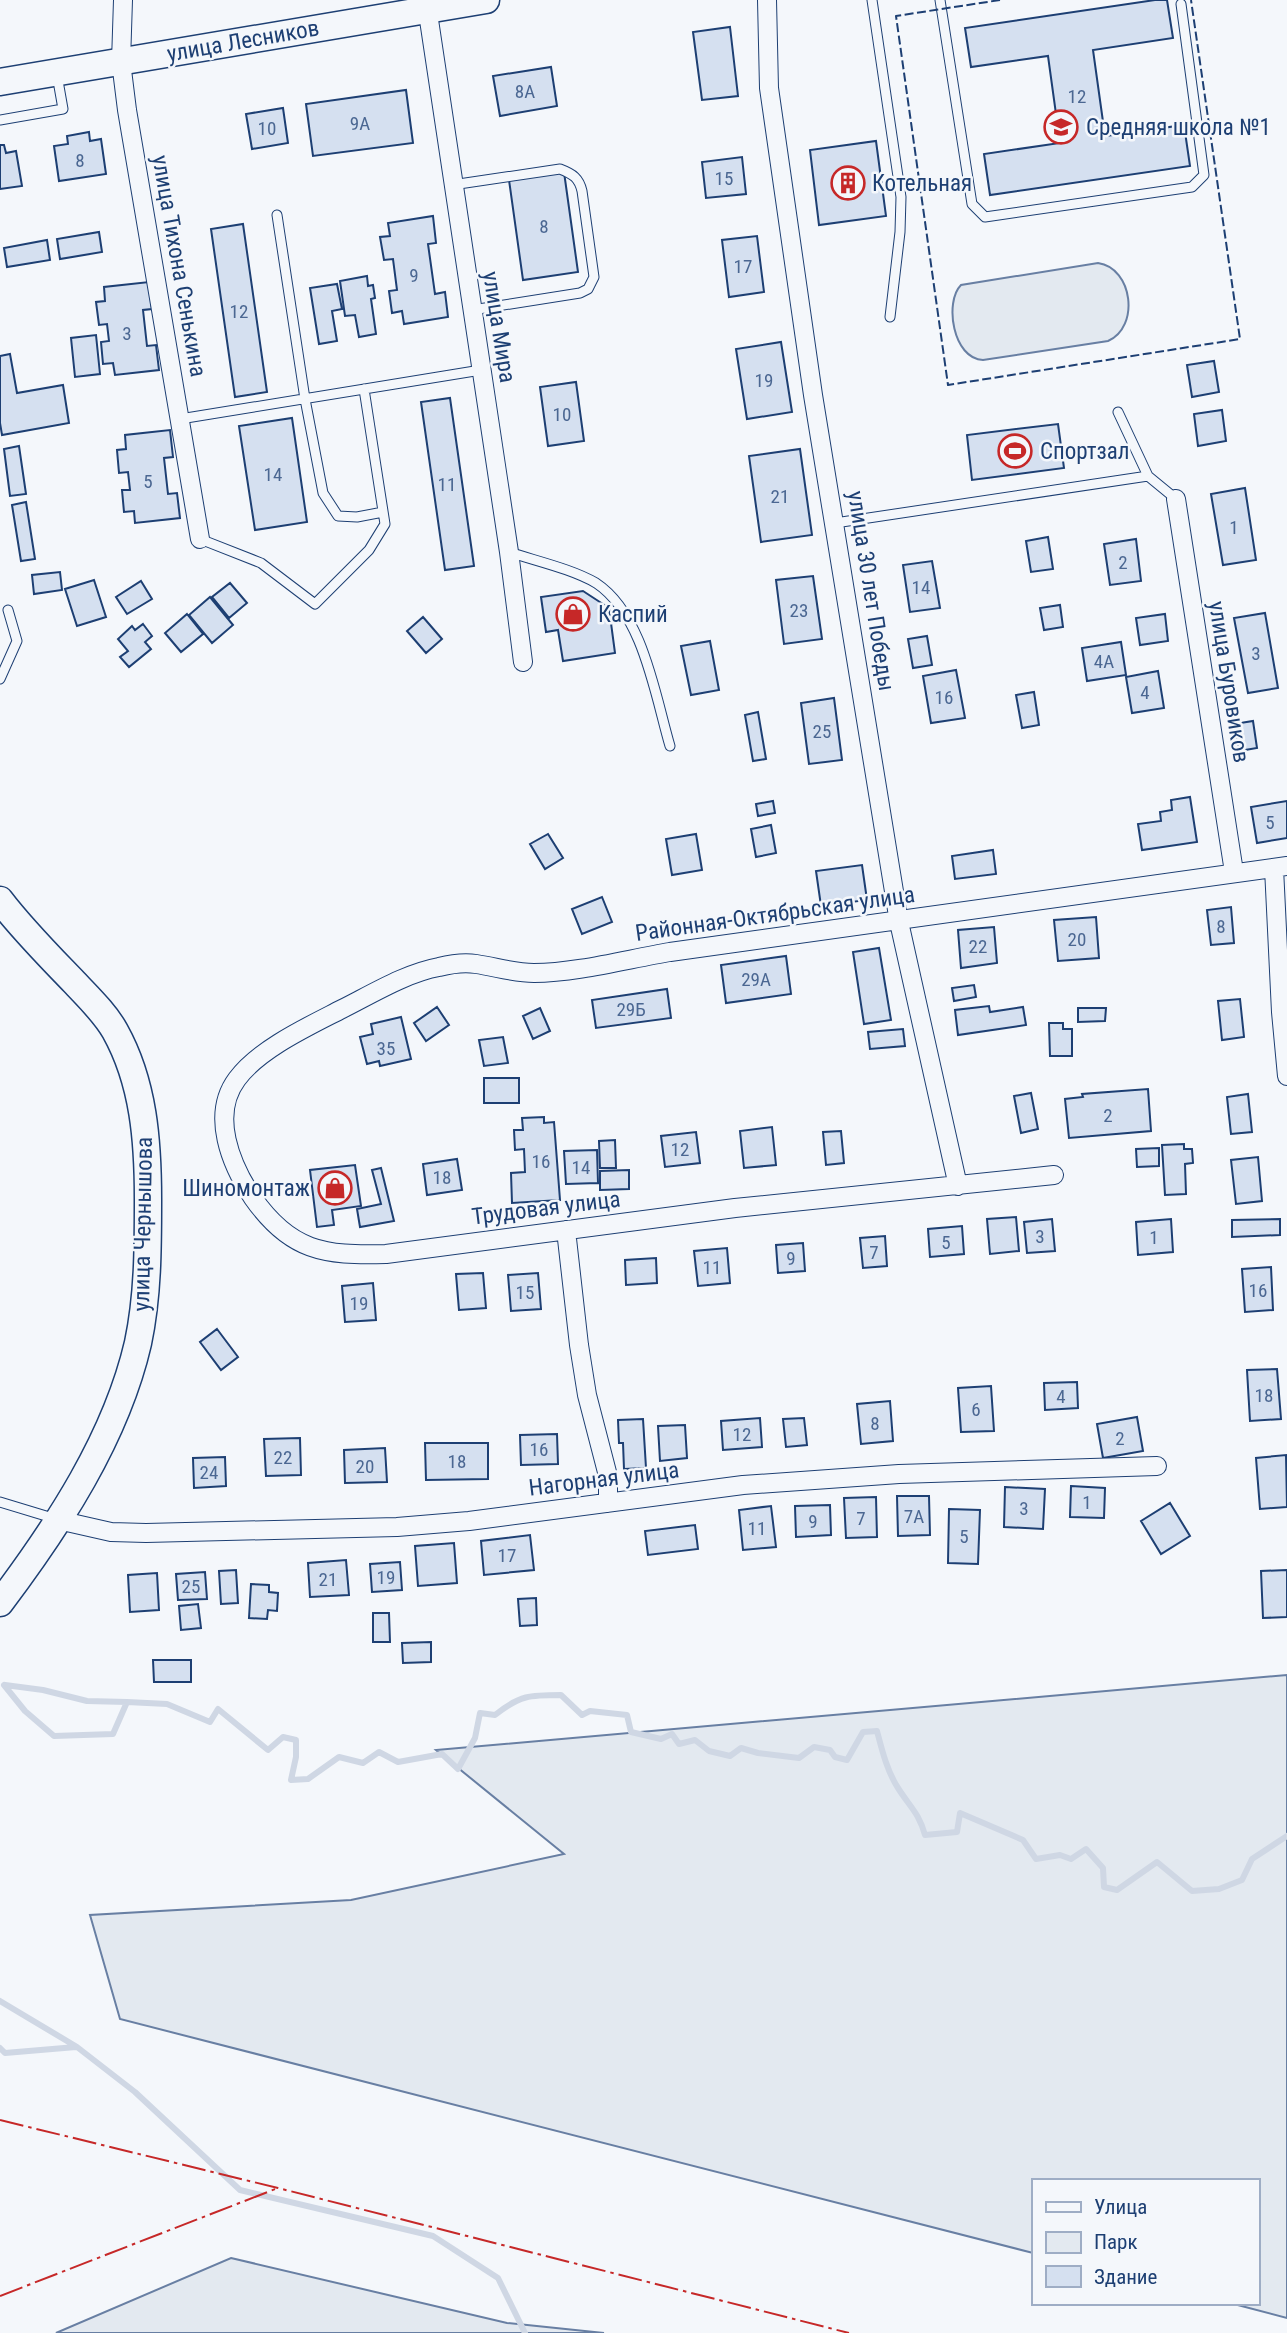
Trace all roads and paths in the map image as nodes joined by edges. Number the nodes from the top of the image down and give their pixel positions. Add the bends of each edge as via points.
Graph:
1 (123, 0) edge
2 (486, 0) edge
3 (767, 0) edge
4 (872, 0) edge
5 (940, 0) edge
6 (1181, 4) dead end
7 (427, 5) edge
8 (121, 62) junction
9 (57, 73) junction
10 (0, 82) edge
11 (0, 120) edge
12 (452, 185) junction
13 (277, 215) dead end
14 (472, 310) junction
15 (890, 317) dead end
16 (481, 370) junction
17 (364, 389) junction
18 (305, 400) junction
19 (1118, 412) dead end
20 (180, 419) junction
21 (1148, 476) junction
22 (1176, 499) joint
23 (383, 512) junction
24 (835, 523) junction
25 (200, 539) joint
26 (509, 552) junction
27 (8, 610) dead end
28 (523, 662) dead end
29 (0, 679) edge
30 (670, 746) dead end
31 (1280, 867) edge
32 (1234, 872) junction
33 (0, 900) edge
34 (899, 922) junction
35 (286, 1040) joint
36 (1287, 1076) edge
37 (1054, 1175) dead end
38 (958, 1186) junction
39 (566, 1230) junction
40 (1157, 1466) dead end
41 (0, 1502) edge
42 (608, 1503) junction
43 (58, 1520) junction
44 (0, 1603) edge

1 - 8 street, улица Тихона Сенькина
2 - 7 main road, улица Лесников
3 - 24 street, улица 30 лет Победы via 769,88
4 - 15 lane via 901,197
5 - 6 lane via 972,204 985,217 1192,187 1204,175
7 - 8 main road, улица Лесников
7 - 12 street, улица Мира
8 - 9 main road, улица Лесников
8 - 20 street, улица Тихона Сенькина
9 - 10 main road, улица Лесников
9 - 11 lane via 63,109
12 - 14 street, улица Мира
12 - 14 lane via 560,169 579,180 582,191 594,277 588,289
13 - 18 lane
14 - 16 street, улица Мира
16 - 17 lane
16 - 26 street, улица Мира
17 - 18 lane
17 - 23 lane
18 - 20 lane
18 - 23 lane via 323,493 338,516
19 - 21 lane
20 - 25 street, улица Тихона Сенькина
21 - 22 lane
21 - 24 lane
22 - 32 street, улица Буровиков
23 - 25 lane via 385,524 369,550 315,604 261,563
24 - 34 street, улица 30 лет Победы
26 - 28 street, улица Мира
26 - 30 lane via 594,582 629,616
27 - 29 lane via 17,641
31 - 32 street, Районная-Октябрьская улица
31 - 36 street via 1281,1012
32 - 34 street, Районная-Октябрьская улица
33 - 43 main road, улица Чернышова via 113,1027 129,1057 146,1132 146,1266 137,1343 103,1439
34 - 35 street, Районная-Октябрьская улица via 537,973 475,964 435,967 373,993
34 - 38 street, улица 30 лет Победы
35 - 39 street, Трудовая улица via 260,1056 234,1082 225,1135 248,1191 273,1224 293,1240 359,1255
37 - 38 street, Трудовая улица
38 - 39 street, Трудовая улица
39 - 42 street via 579,1345 608,1476
40 - 42 street, Нагорная улица via 886,1475 743,1485
41 - 43 lane
42 - 43 street, Нагорная улица via 397,1527 123,1532
43 - 44 main road, улица Чернышова

